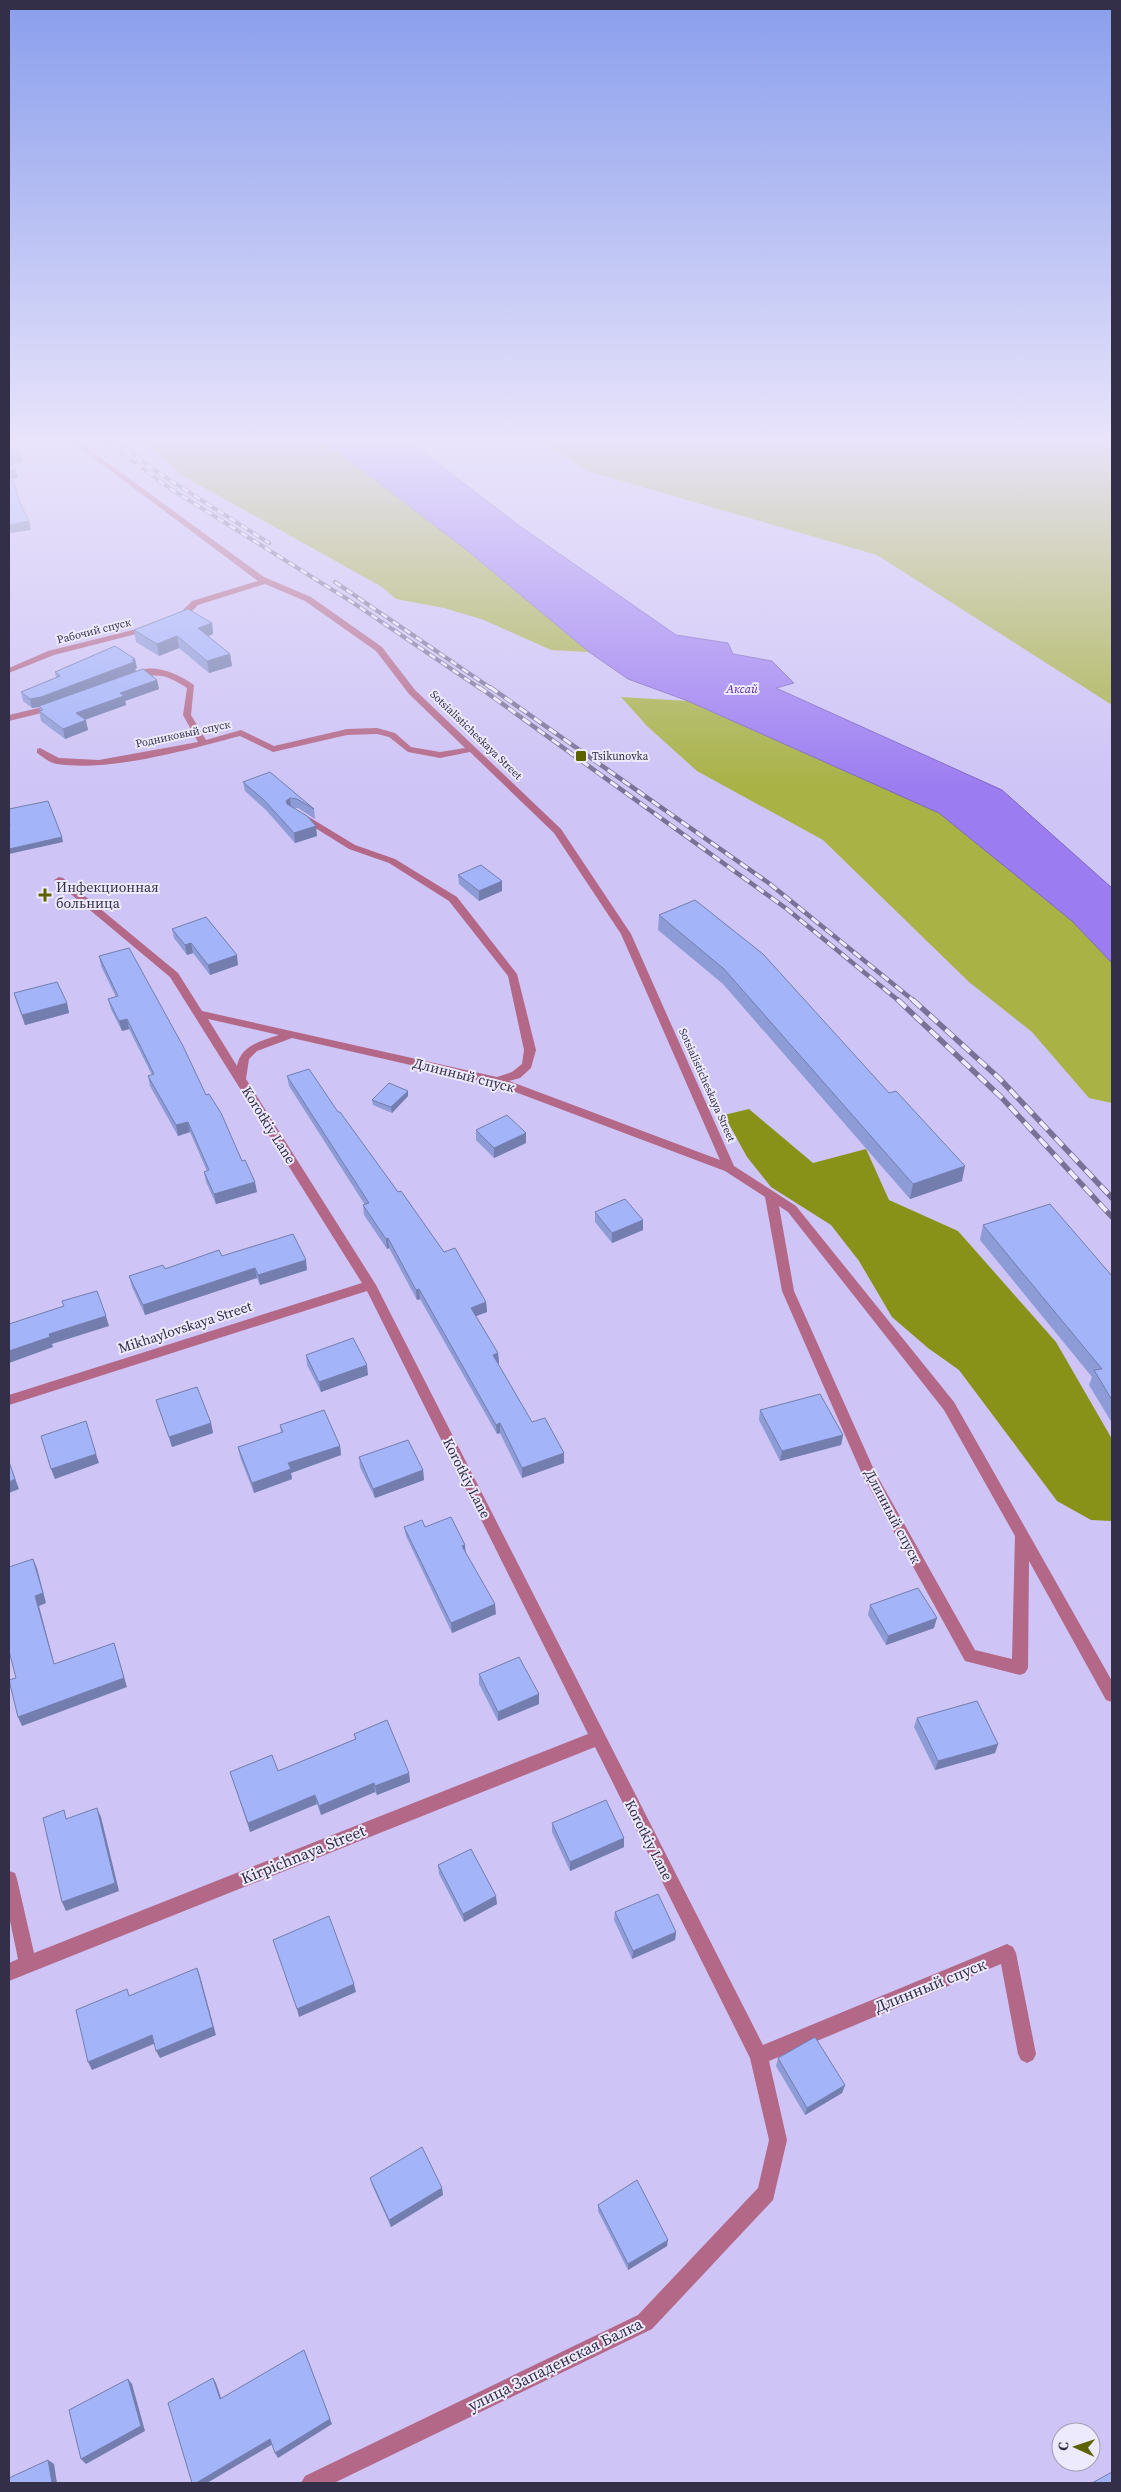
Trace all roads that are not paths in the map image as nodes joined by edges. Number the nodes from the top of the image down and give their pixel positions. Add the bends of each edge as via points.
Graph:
1 (231, 555) edge
2 (266, 581) junction
3 (9, 671) edge
4 (124, 680) edge
5 (63, 704) edge
6 (9, 718) edge
7 (203, 743) junction
8 (472, 749) junction
9 (40, 751) dead end
10 (294, 812) edge
11 (59, 880) dead end
12 (199, 1014) junction
13 (291, 1034) junction
14 (240, 1079) junction
15 (497, 1081) junction
16 (729, 1168) junction
17 (771, 1196) junction
18 (370, 1286) junction
19 (9, 1400) edge
20 (1022, 1535) junction
21 (1112, 1695) edge
22 (598, 1738) junction
23 (9, 1879) edge
24 (28, 1963) junction
25 (9, 1972) edge
26 (1027, 2054) dead end
27 (758, 2056) junction
28 (778, 2140) joint
29 (312, 2483) edge

1 - 2 street, Sotsialisticheskaya Street
2 - 3 street, Рабочий спуск via 195,603 183,615 164,622 51,653
2 - 8 street, Sotsialisticheskaya Street via 308,598 379,649 412,692
4 - 7 street via 151,670 174,675 191,687 187,715
5 - 6 street
7 - 8 street, Родниковый спуск via 242,733 274,749 347,732 377,731 392,735 408,749 434,754
7 - 9 street, Родниковый спуск via 99,763 57,761
8 - 16 street, Sotsialisticheskaya Street via 558,831 626,934
10 - 15 street via 352,847 392,861 453,899 474,924 513,976 530,1050 528,1066 516,1075
11 - 12 street, Korotkiy Lane via 174,975
12 - 13 street, Длинный спуск
12 - 14 street, Korotkiy Lane
13 - 14 street via 253,1048 244,1058
13 - 15 street, Длинный спуск
14 - 18 street, Korotkiy Lane
15 - 16 street, Длинный спуск
16 - 17 street, Длинный спуск
17 - 20 street, Длинный спуск via 792,1209 949,1406
17 - 20 street, Длинный спуск via 788,1291 869,1474 970,1656 1020,1668
18 - 19 street, Mikhaylovskaya Street
18 - 22 street, Korotkiy Lane
20 - 21 street, Длинный спуск
22 - 24 street, Kirpichnaya Street
22 - 27 street, Korotkiy Lane
23 - 24 street
24 - 25 street, Kirpichnaya Street
26 - 27 street, Длинный спуск via 1007,1953
27 - 28 street, Korotkiy Lane
28 - 29 street, улица Западенская Балка via 766,2193 644,2322

